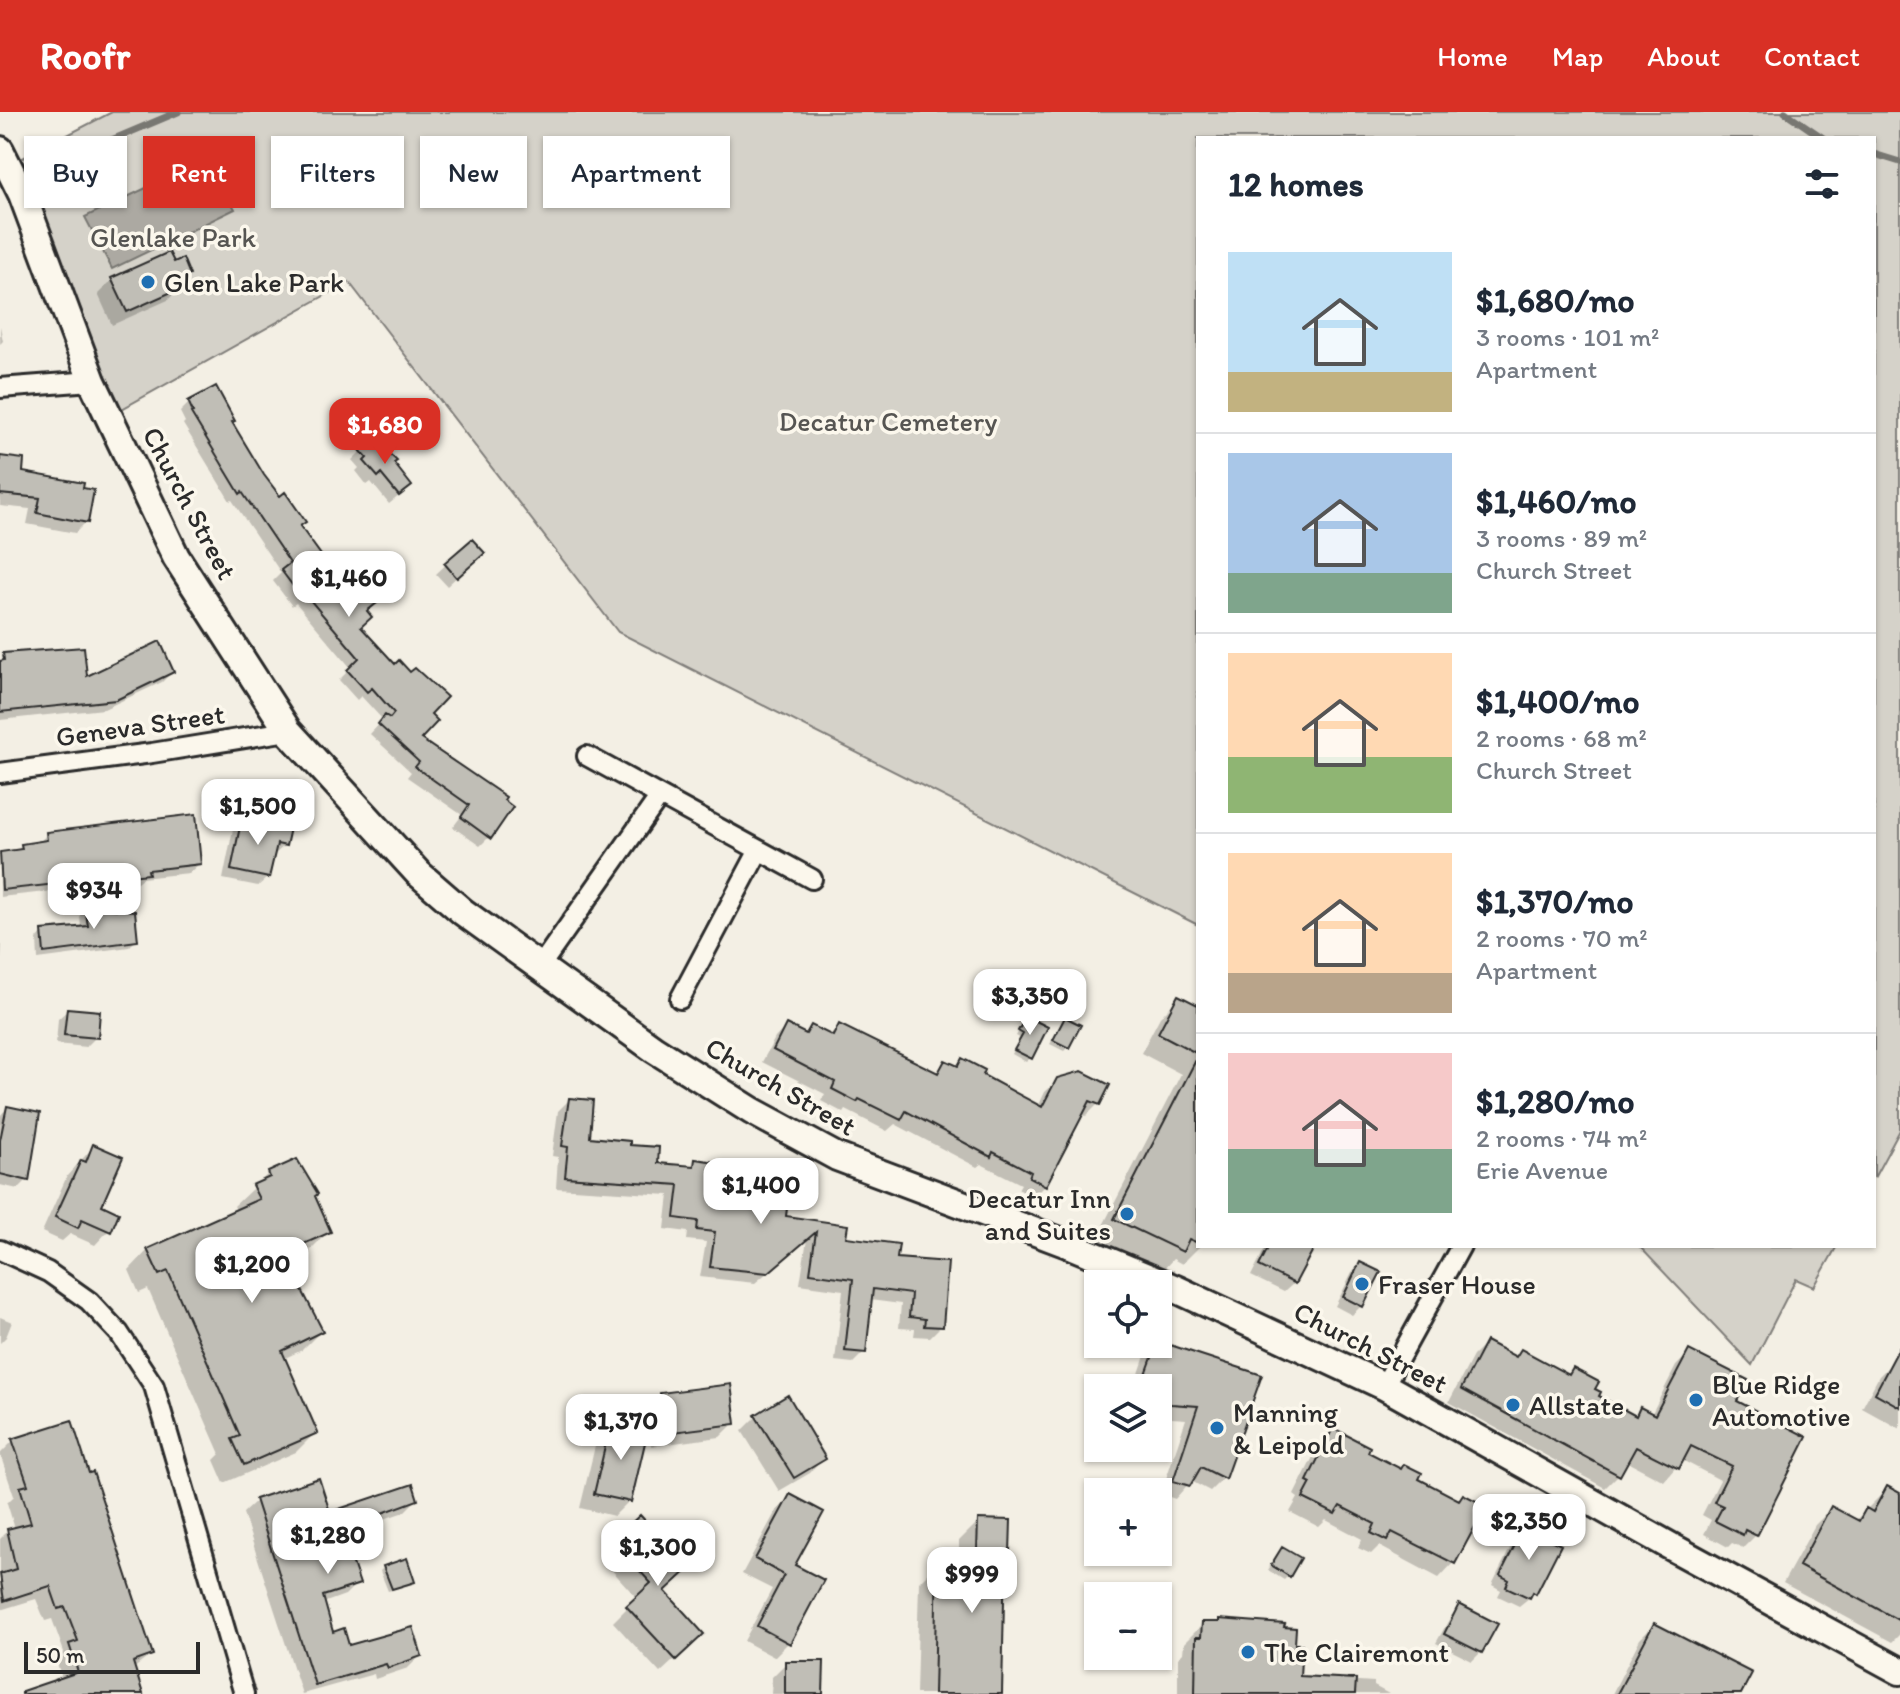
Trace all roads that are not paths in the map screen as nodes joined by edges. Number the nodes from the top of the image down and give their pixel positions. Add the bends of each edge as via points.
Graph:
1 (0, 150) edge
2 (92, 381) junction
3 (0, 388) edge
4 (288, 731) junction
5 (587, 756) dead end
6 (0, 773) edge
7 (660, 796) junction
8 (759, 850) junction
9 (812, 879) dead end
10 (539, 968) junction
11 (680, 999) dead end
12 (1460, 1248) edge
13 (0, 1250) edge
14 (1384, 1386) junction
15 (1900, 1671) edge
16 (244, 1694) edge

1 - 2 main road, Church Street via 22,194
2 - 3 street
2 - 4 main road, Church Street via 176,557
4 - 6 street, Geneva Street
4 - 10 main road, Church Street via 418,873
5 - 7 street
7 - 8 street
7 - 10 street
8 - 9 street
8 - 11 street
10 - 14 main road, Church Street via 658,1042 752,1111 837,1157 1176,1289
12 - 14 street
13 - 16 street via 48,1272 89,1301 119,1333 154,1386
14 - 15 main road, Church Street

